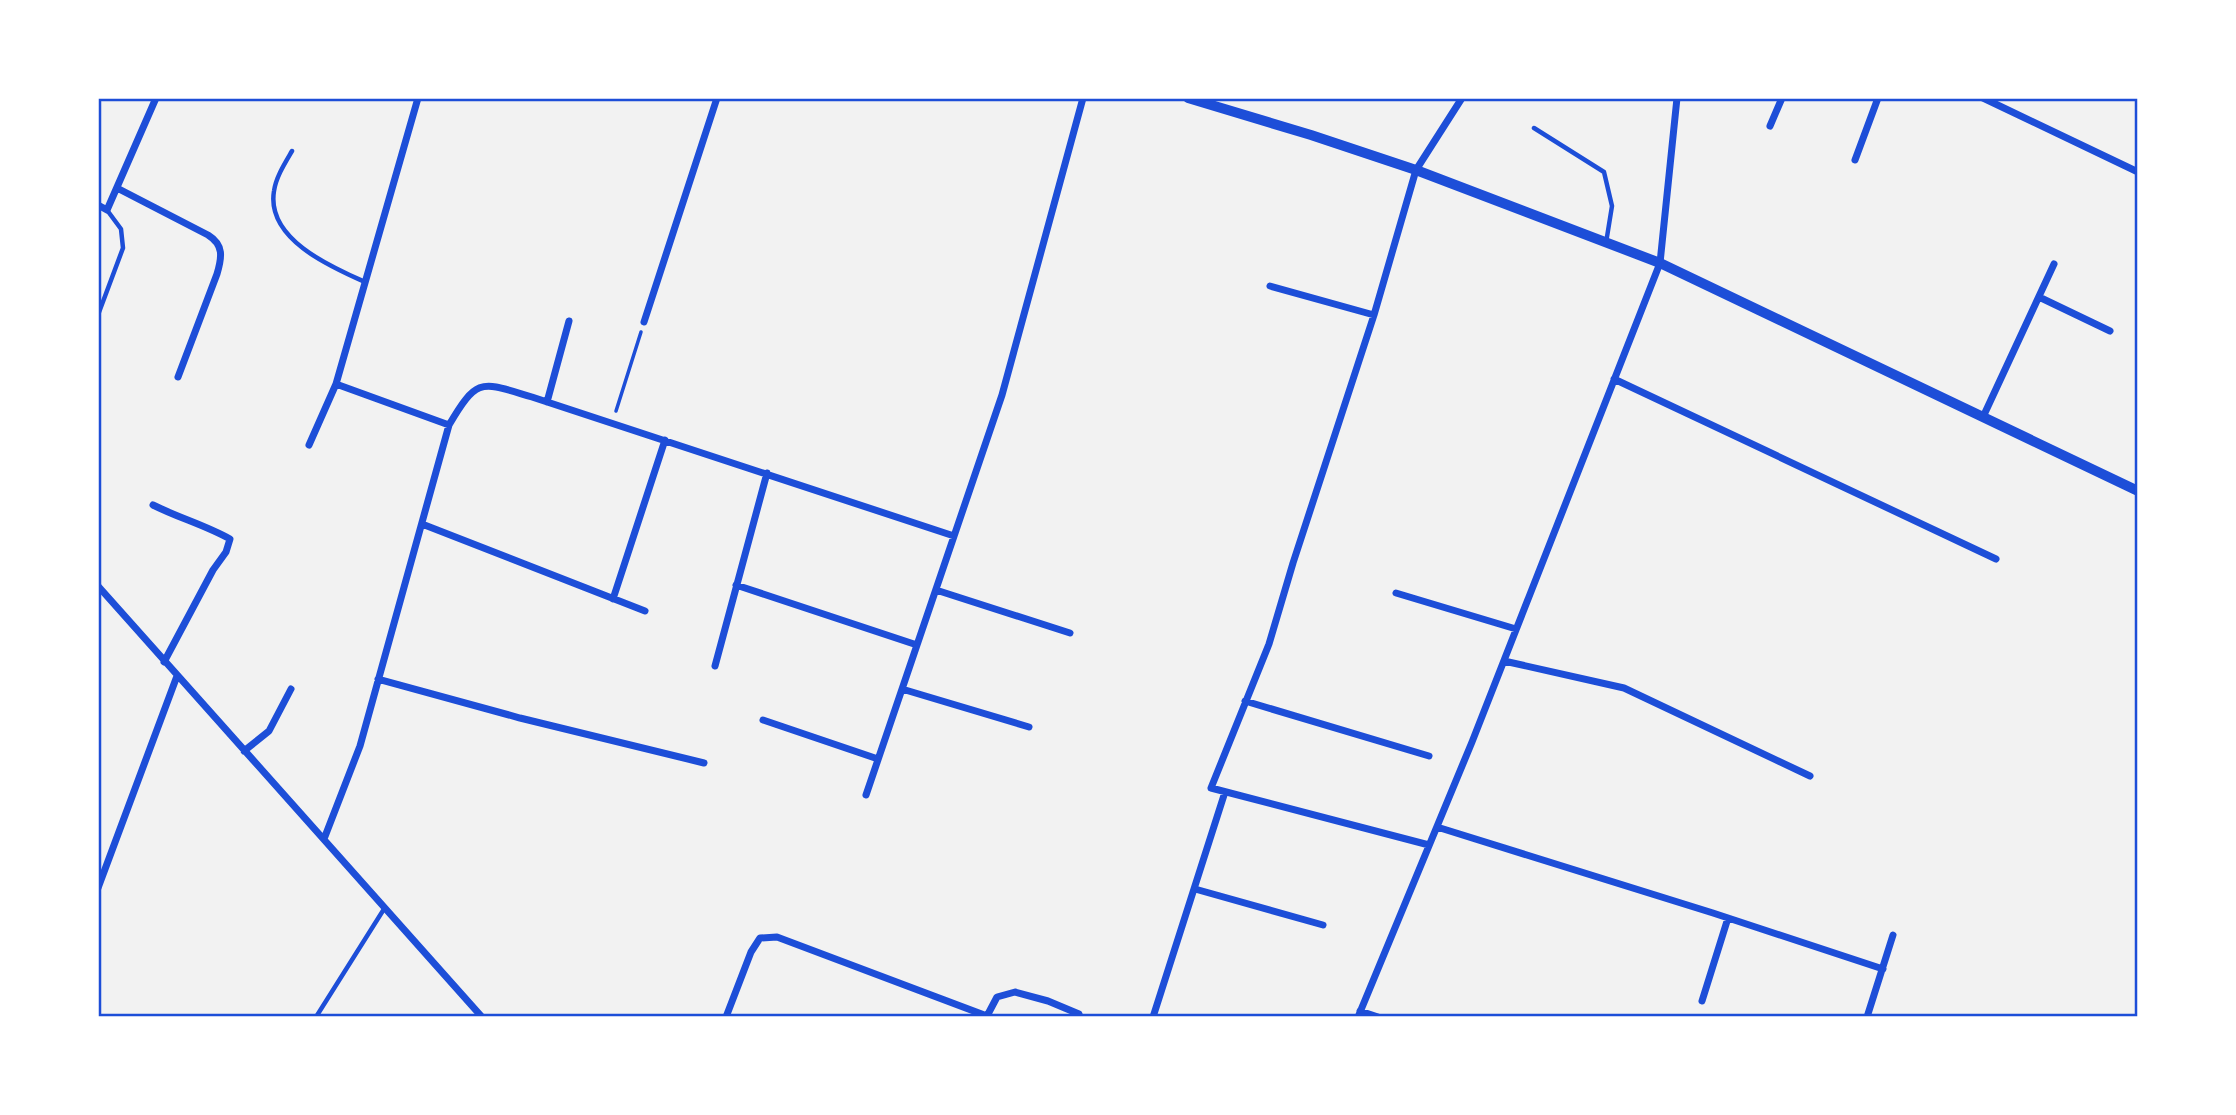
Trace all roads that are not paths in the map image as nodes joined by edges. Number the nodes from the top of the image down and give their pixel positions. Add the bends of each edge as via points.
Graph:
1 (156, 98) edge
2 (418, 98) edge
3 (717, 98) edge
4 (1083, 98) edge
5 (1188, 98) edge
6 (1462, 98) edge
7 (1677, 98) edge
8 (1782, 98) edge
9 (1878, 98) edge
10 (1983, 98) edge
11 (1215, 103) edge
12 (1770, 125) dead end
13 (1534, 128) dead end
14 (292, 151) dead end
15 (1855, 160) dead end
16 (1416, 170) junction
17 (2138, 172) edge
18 (117, 188) junction
19 (98, 205) edge
20 (107, 210) junction
21 (1606, 244) junction
22 (1660, 263) junction
23 (2054, 264) dead end
24 (365, 282) junction
25 (1270, 286) dead end
26 (2039, 297) junction
27 (98, 315) edge
28 (1374, 315) junction
29 (569, 321) dead end
30 (644, 322) road end
31 (2110, 331) dead end
32 (178, 377) dead end
33 (1614, 379) junction
34 (336, 384) junction
35 (547, 402) junction
36 (1983, 417) junction
37 (450, 425) junction
38 (665, 440) junction
39 (309, 445) dead end
40 (767, 473) junction
41 (2138, 491) edge
42 (153, 505) dead end
43 (422, 524) junction
44 (954, 536) junction
45 (1996, 559) dead end
46 (736, 585) junction
47 (98, 586) edge
48 (936, 590) junction
49 (1396, 593) dead end
50 (613, 599) junction
51 (645, 611) dead end
52 (1516, 629) junction
53 (1070, 632) dead end
54 (917, 645) junction
55 (1504, 661) junction
56 (164, 662) junction
57 (715, 666) dead end
58 (177, 676) junction
59 (378, 680) junction
60 (291, 689) dead end
61 (902, 690) junction
62 (1245, 701) junction
63 (762, 720) dead end
64 (1029, 727) dead end
65 (244, 751) junction
66 (1429, 756) dead end
67 (878, 759) junction
68 (705, 763) dead end
69 (1810, 776) dead end
70 (1225, 792) junction
71 (866, 795) dead end
72 (1437, 827) junction
73 (324, 839) junction
74 (1429, 845) junction
75 (98, 888) edge
76 (1195, 889) junction
77 (385, 908) junction
78 (1728, 918) junction
79 (1322, 925) dead end
80 (1893, 935) dead end
81 (1882, 969) junction
82 (1702, 1000) dead end
83 (1359, 1014) edge
84 (316, 1017) edge
85 (482, 1017) edge
86 (726, 1017) edge
87 (1080, 1017) edge
88 (1153, 1017) edge
89 (1378, 1017) edge
90 (1867, 1017) edge

1 - 18 street
2 - 24 street
3 - 30 street
4 - 44 street via 1002,395
5 - 11 street
6 - 16 street
7 - 22 street
8 - 12 street
9 - 15 street
10 - 17 street
11 - 16 street
13 - 21 lane via 1604,172 1612,206
14 - 24 lane via 274,192 278,219 308,253
16 - 21 street
16 - 28 street
18 - 20 street
18 - 32 street via 208,235 220,246 217,274
19 - 20 street
20 - 27 lane via 121,229 123,248
21 - 22 street
22 - 33 street
22 - 36 street
23 - 26 street
24 - 34 street
25 - 28 street
26 - 31 street
26 - 36 street
28 - 62 street via 1269,643
29 - 35 street
33 - 45 street
33 - 52 street
34 - 37 street
34 - 39 street
35 - 37 street via 493,386 476,388
35 - 38 street
36 - 41 street
37 - 43 street
38 - 40 street
38 - 50 street
40 - 44 street
40 - 46 street
42 - 56 street via 230,539
43 - 50 street
43 - 59 street
44 - 48 street
46 - 54 street
46 - 57 street
47 - 56 street
48 - 53 street
48 - 54 street
49 - 52 street
50 - 51 street
52 - 55 street
54 - 61 street
55 - 69 street via 1624,688
55 - 72 street
56 - 58 street
58 - 65 street
58 - 75 street
59 - 68 street
59 - 73 street via 360,746
60 - 65 street via 269,731
61 - 64 street
61 - 67 street
62 - 66 street
62 - 70 street via 1211,788
63 - 67 street
65 - 73 street
67 - 71 street
70 - 74 street
70 - 76 street
72 - 74 street
72 - 78 street
73 - 77 street
74 - 83 street
76 - 79 street
76 - 88 street
77 - 84 lane
77 - 85 street
78 - 81 street
78 - 82 street
80 - 81 street
81 - 90 street
83 - 89 street
86 - 87 street via 755,945 760,938 778,937 987,1016 998,997 1015,992

